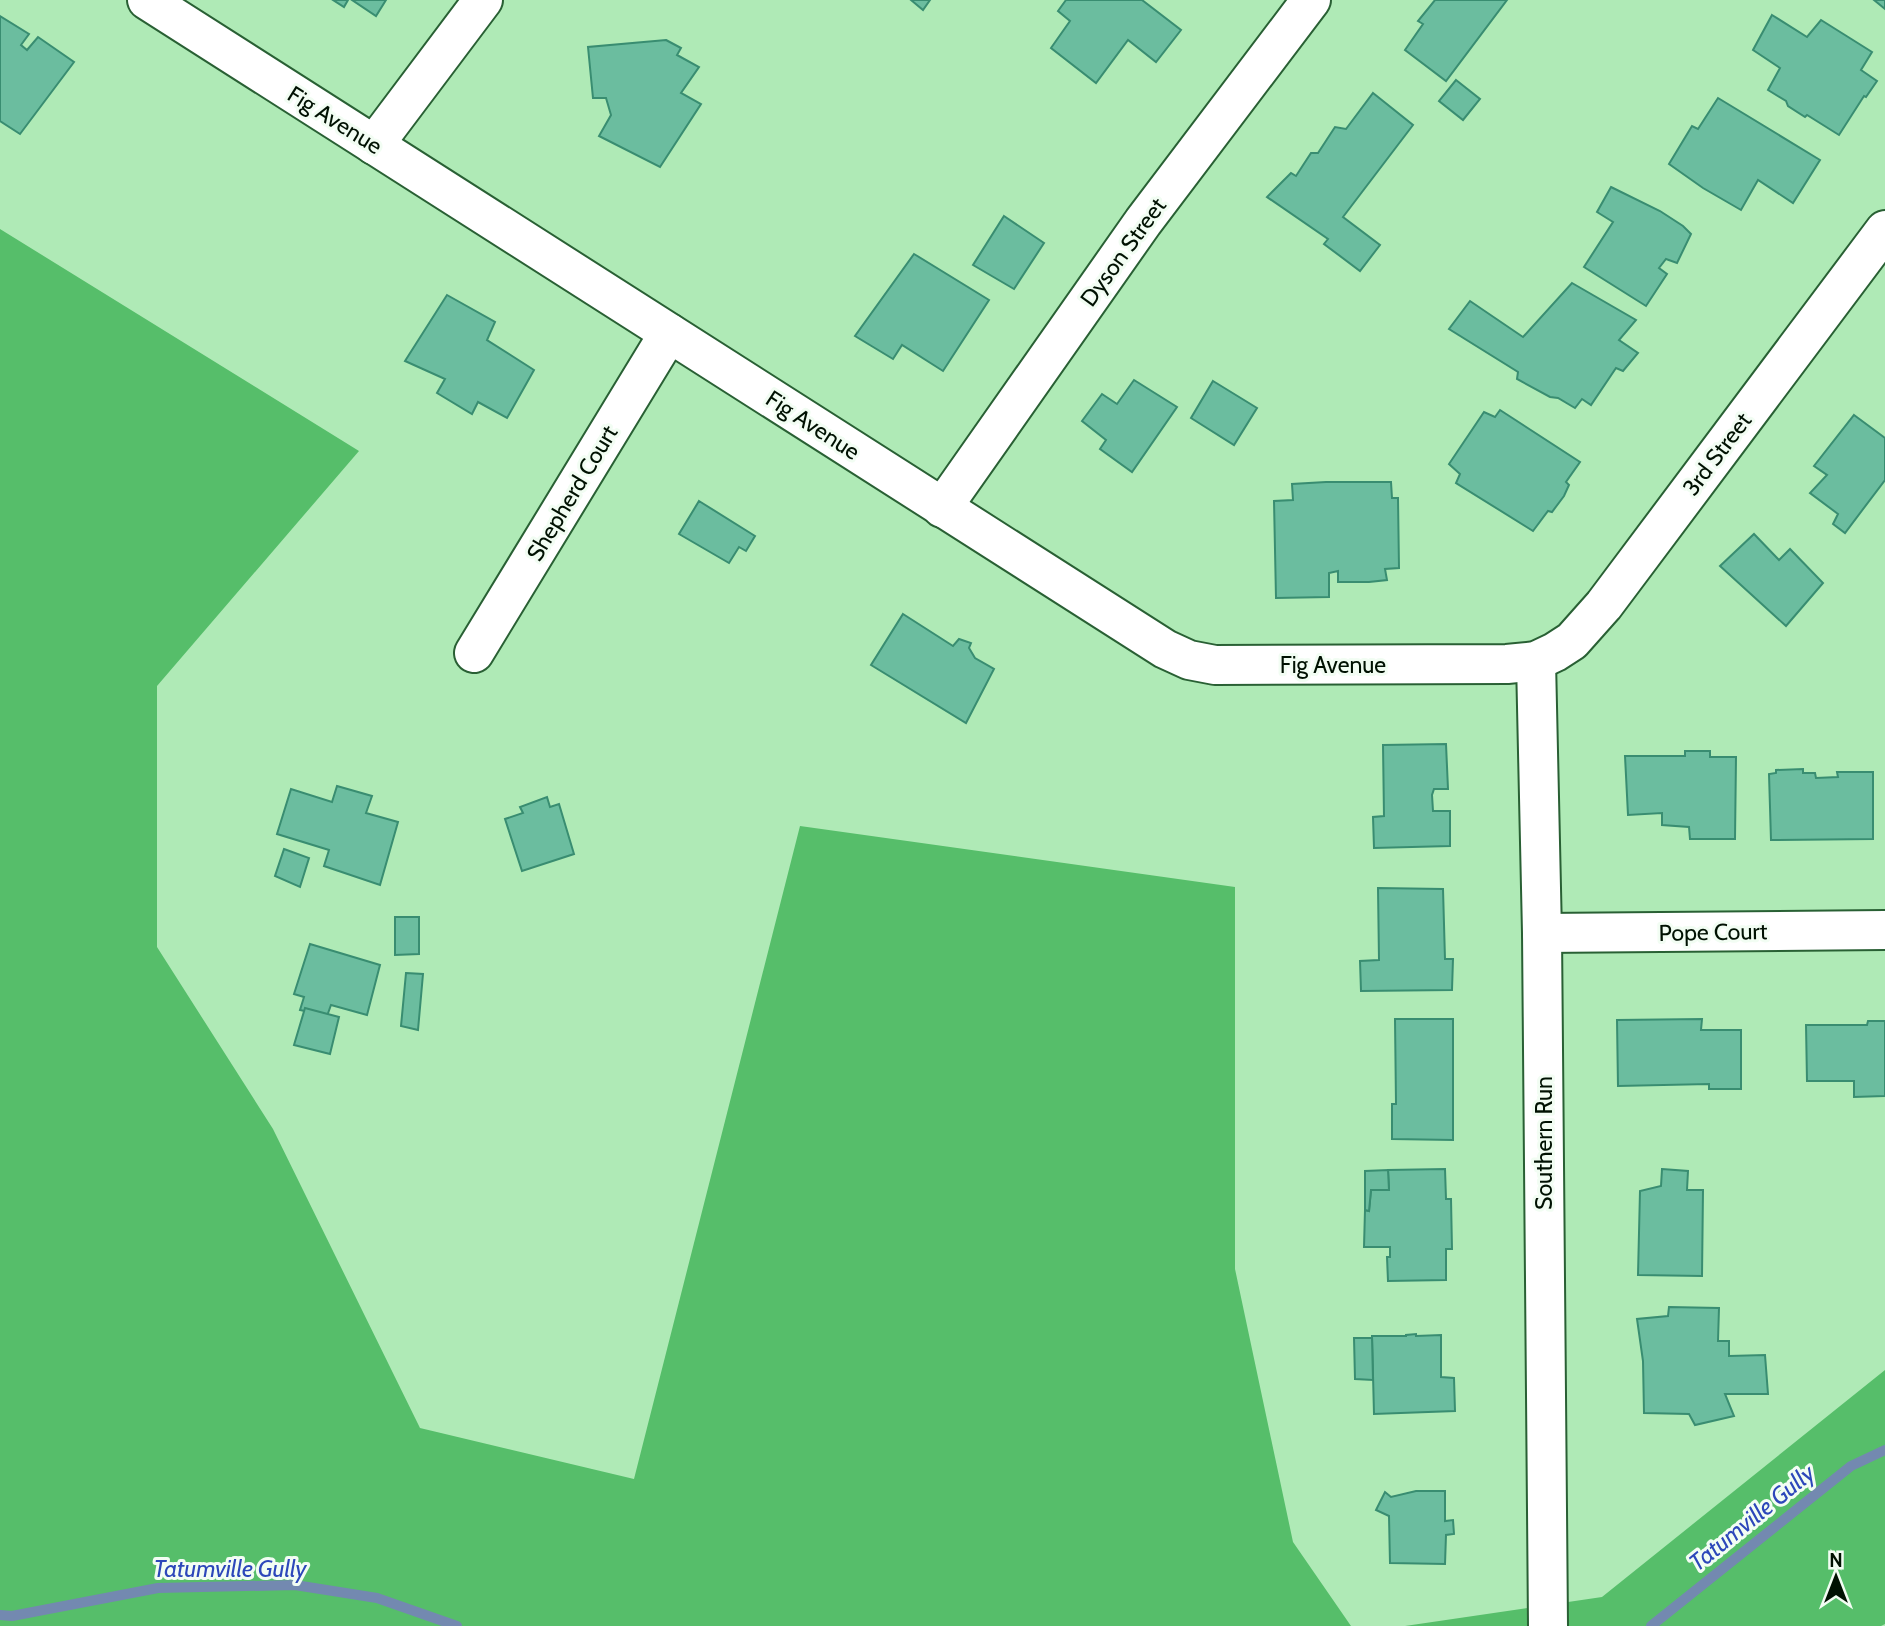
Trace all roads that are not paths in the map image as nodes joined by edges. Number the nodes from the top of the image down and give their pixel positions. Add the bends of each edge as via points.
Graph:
1 (147, 0) edge
2 (483, 0) edge
3 (1311, 0) edge
4 (374, 145) junction
5 (1885, 230) edge
6 (669, 333) junction
7 (942, 508) junction
8 (474, 653) dead end
9 (1535, 661) junction
10 (1885, 930) edge
11 (1542, 933) junction
12 (1548, 1626) edge

1 - 4 street, Fig Avenue
2 - 4 street
3 - 7 street, Dyson Street via 1143,222
4 - 6 street, Fig Avenue
5 - 9 street, 3rd Street via 1587,626 1572,641
6 - 7 street, Fig Avenue
6 - 8 street, Shepherd Court
7 - 9 street, Fig Avenue via 1189,660 1215,665
9 - 11 street, Southern Run
10 - 11 street, Pope Court
11 - 12 street, Southern Run

